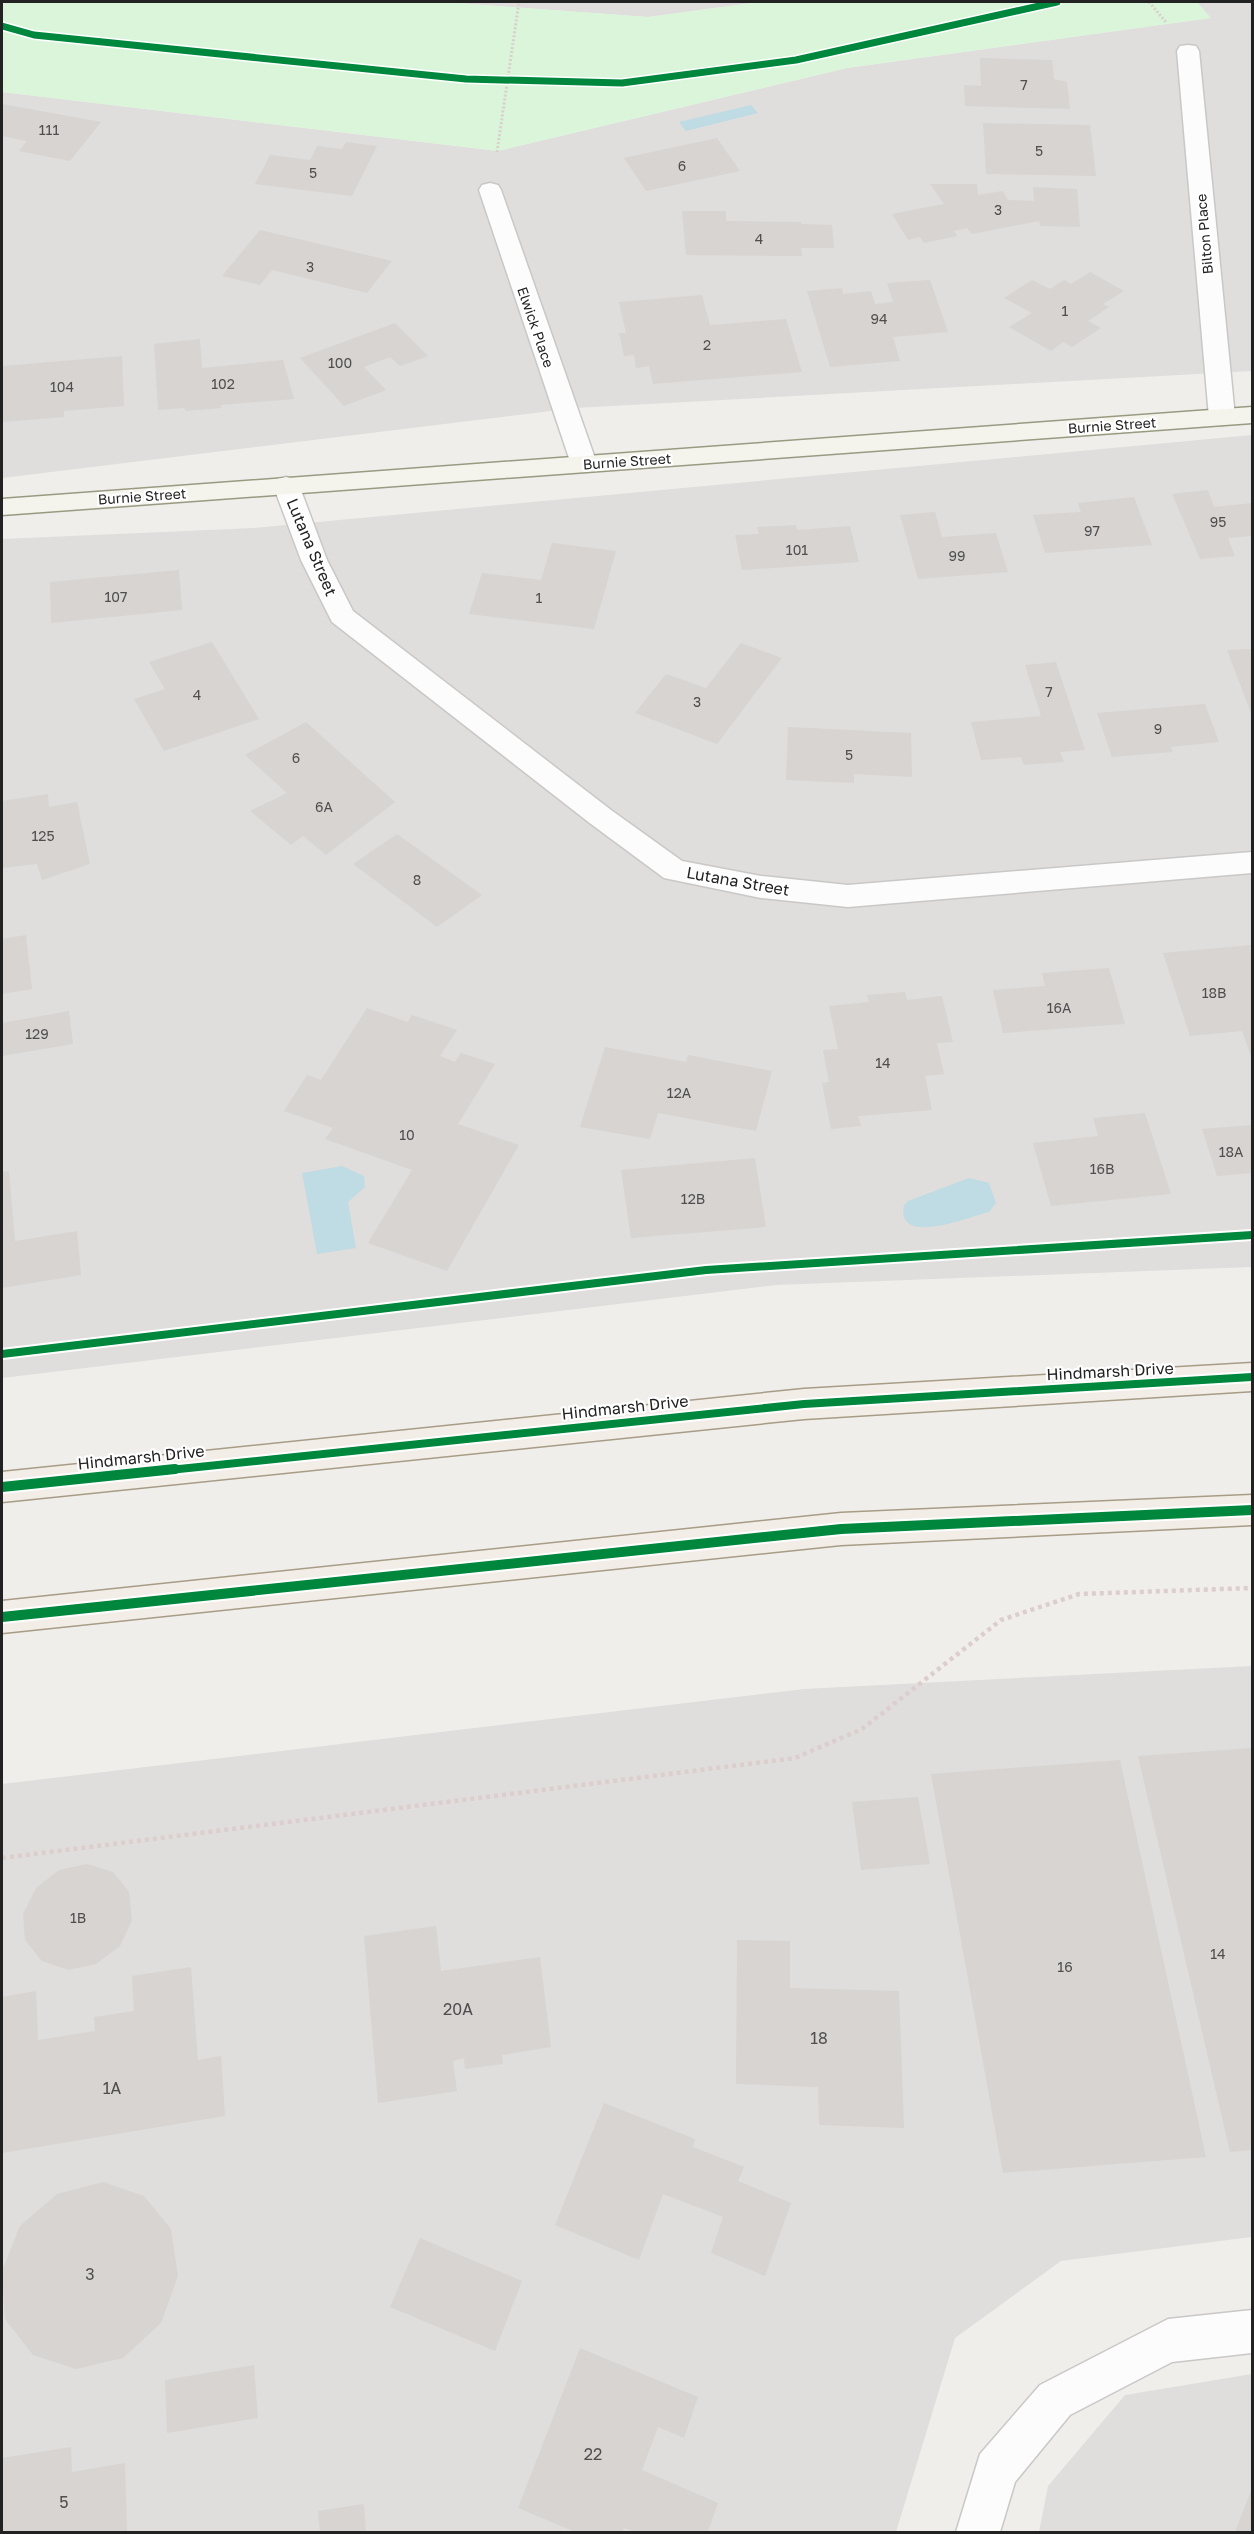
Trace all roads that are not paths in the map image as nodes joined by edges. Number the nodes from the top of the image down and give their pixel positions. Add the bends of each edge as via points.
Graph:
1 (1188, 51) dead end
2 (490, 190) road end
3 (1252, 415) edge
4 (1222, 417) junction
5 (584, 464) junction
6 (286, 486) junction
7 (2, 507) edge
8 (1252, 864) edge
9 (1252, 1377) edge
10 (2, 1487) edge
11 (1252, 1510) edge
12 (2, 1617) edge
13 (1252, 2332) edge
14 (978, 2532) edge

1 - 4 street, Bilton Place
2 - 5 street, Elwick Place
3 - 4 street, Burnie Street
4 - 5 street, Burnie Street
5 - 6 street, Burnie Street
6 - 7 street, Burnie Street
6 - 8 street, Lutana Street via 314,560 342,616 674,870 761,887 848,897
9 - 10 main road, Hindmarsh Drive via 804,1404
11 - 12 main road via 841,1529
13 - 14 street via 1168,2341 1055,2400 996,2470

